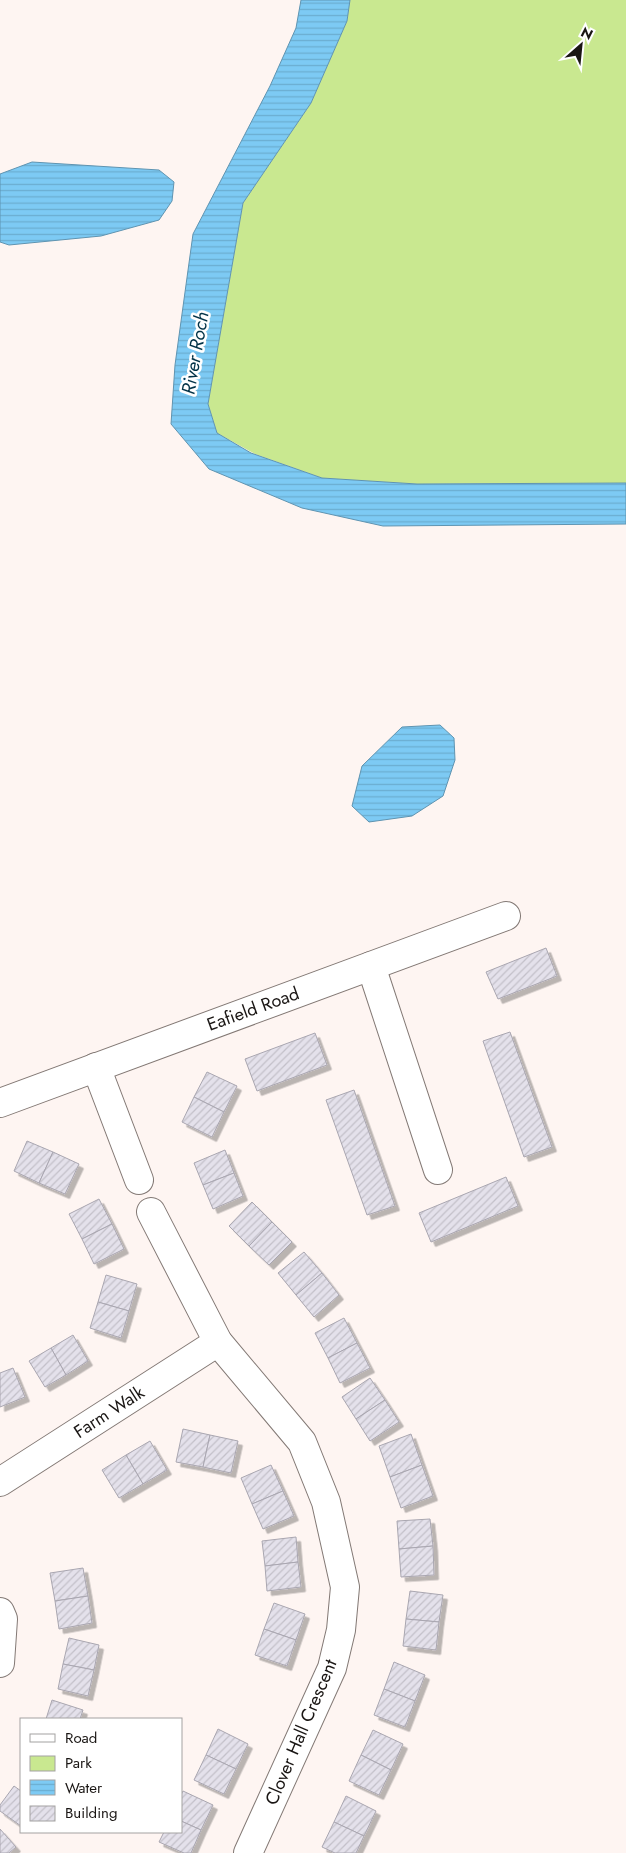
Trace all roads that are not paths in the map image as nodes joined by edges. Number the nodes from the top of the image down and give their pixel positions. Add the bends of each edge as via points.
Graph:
1 (506, 916) dead end
2 (371, 966) junction
3 (96, 1067) junction
4 (0, 1103) edge
5 (438, 1170) dead end
6 (139, 1180) dead end
7 (150, 1212) dead end
8 (218, 1342) junction
9 (0, 1482) edge
10 (0, 1612) edge
11 (0, 1663) edge
12 (248, 1853) edge

1 - 2 street, Eafield Road
2 - 3 street, Eafield Road
2 - 5 street
3 - 4 street, Eafield Road
3 - 6 street
7 - 8 street, Clover Hall Crescent
8 - 9 street, Farm Walk
8 - 12 street, Clover Hall Crescent via 302,1442 326,1502 344,1587 341,1630 332,1668
10 - 11 street via 3,1619

